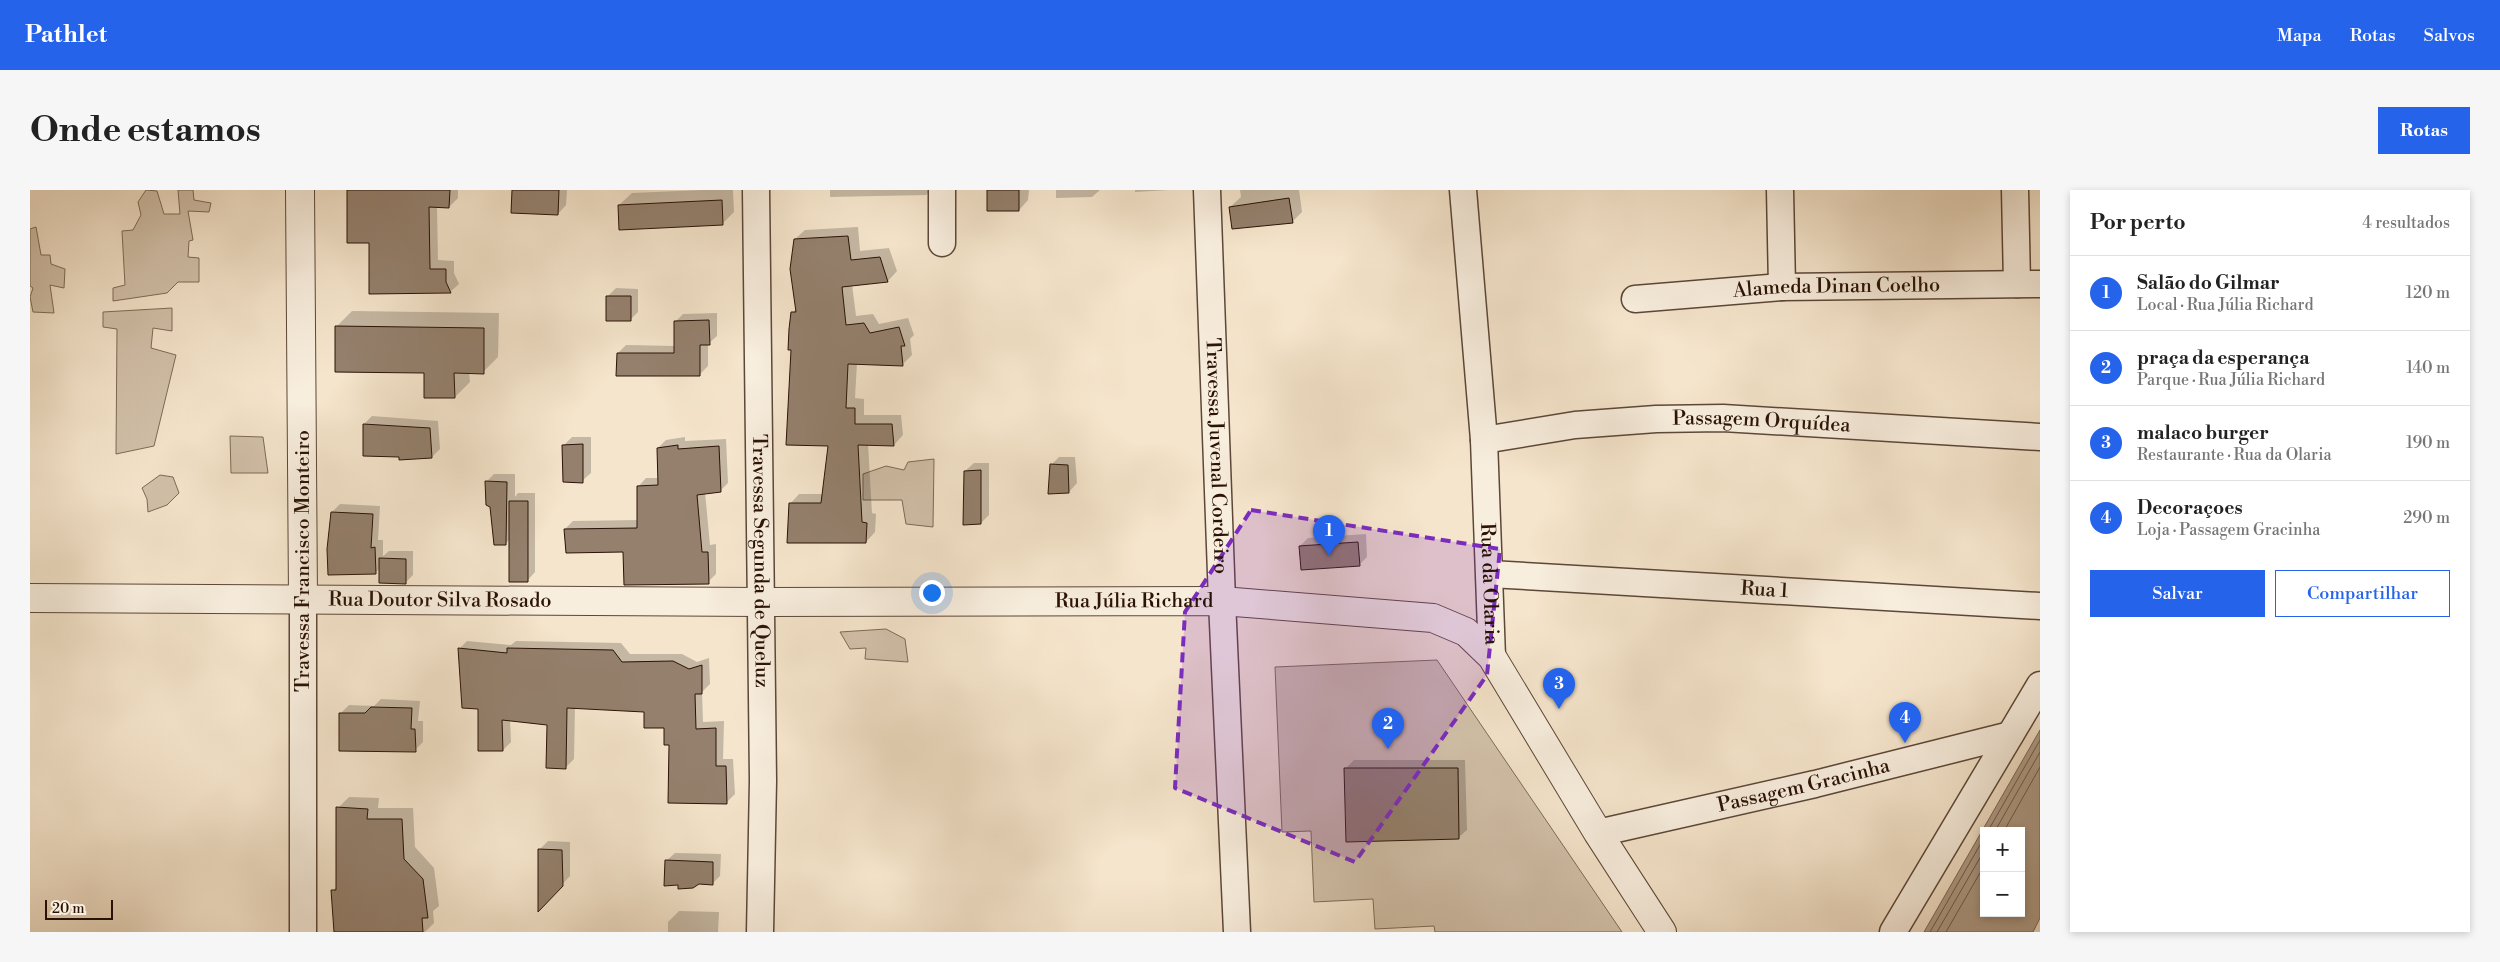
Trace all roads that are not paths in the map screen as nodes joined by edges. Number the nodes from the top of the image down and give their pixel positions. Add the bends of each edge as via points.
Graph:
1 (300, 190) edge
2 (756, 190) edge
3 (942, 190) edge
4 (1206, 190) edge
5 (1463, 190) edge
6 (1780, 190) edge
7 (2016, 190) edge
8 (942, 243) dead end
9 (2029, 284) edge
10 (1782, 286) junction
11 (1635, 299) dead end
12 (2040, 437) edge
13 (1484, 440) junction
14 (1490, 574) junction
15 (30, 598) edge
16 (303, 598) junction
17 (761, 602) junction
18 (1222, 602) junction
19 (2040, 606) edge
20 (1492, 657) junction
21 (2040, 685) edge
22 (2010, 735) junction
23 (1598, 832) junction
24 (303, 932) edge
25 (760, 932) edge
26 (1237, 932) edge
27 (1662, 932) edge
28 (1893, 932) edge

1 - 16 street, Travessa Francisco Monteiro
2 - 17 street, Travessa Segunda de Queluz
3 - 8 street
4 - 18 street, Travessa Juvenal Cordeiro
5 - 13 street, Rua da Olaria
6 - 10 street
7 - 9 street
9 - 10 street, Alameda Dinan Coelho
10 - 11 street, Alameda Dinan Coelho
12 - 13 street, Passagem Orquídea via 1724,418 1584,424
13 - 14 street, Rua da Olaria
14 - 19 street, Rua 1
14 - 20 street, Rua da Olaria
15 - 16 street, Rua Doutor Silva Rosado
16 - 17 street, Rua Doutor Silva Rosado
16 - 24 street, Travessa Francisco Monteiro
17 - 18 street, Rua Júlia Richard
17 - 25 street, Travessa Segunda de Queluz via 763,781
18 - 20 street, Rua Júlia Richard via 1433,618 1466,632
18 - 26 street, Travessa Juvenal Cordeiro
20 - 23 street, Rua da Olaria
21 - 22 street
22 - 23 street, Passagem Gracinha via 1815,784
22 - 28 street
23 - 27 street, Rua da Olaria

